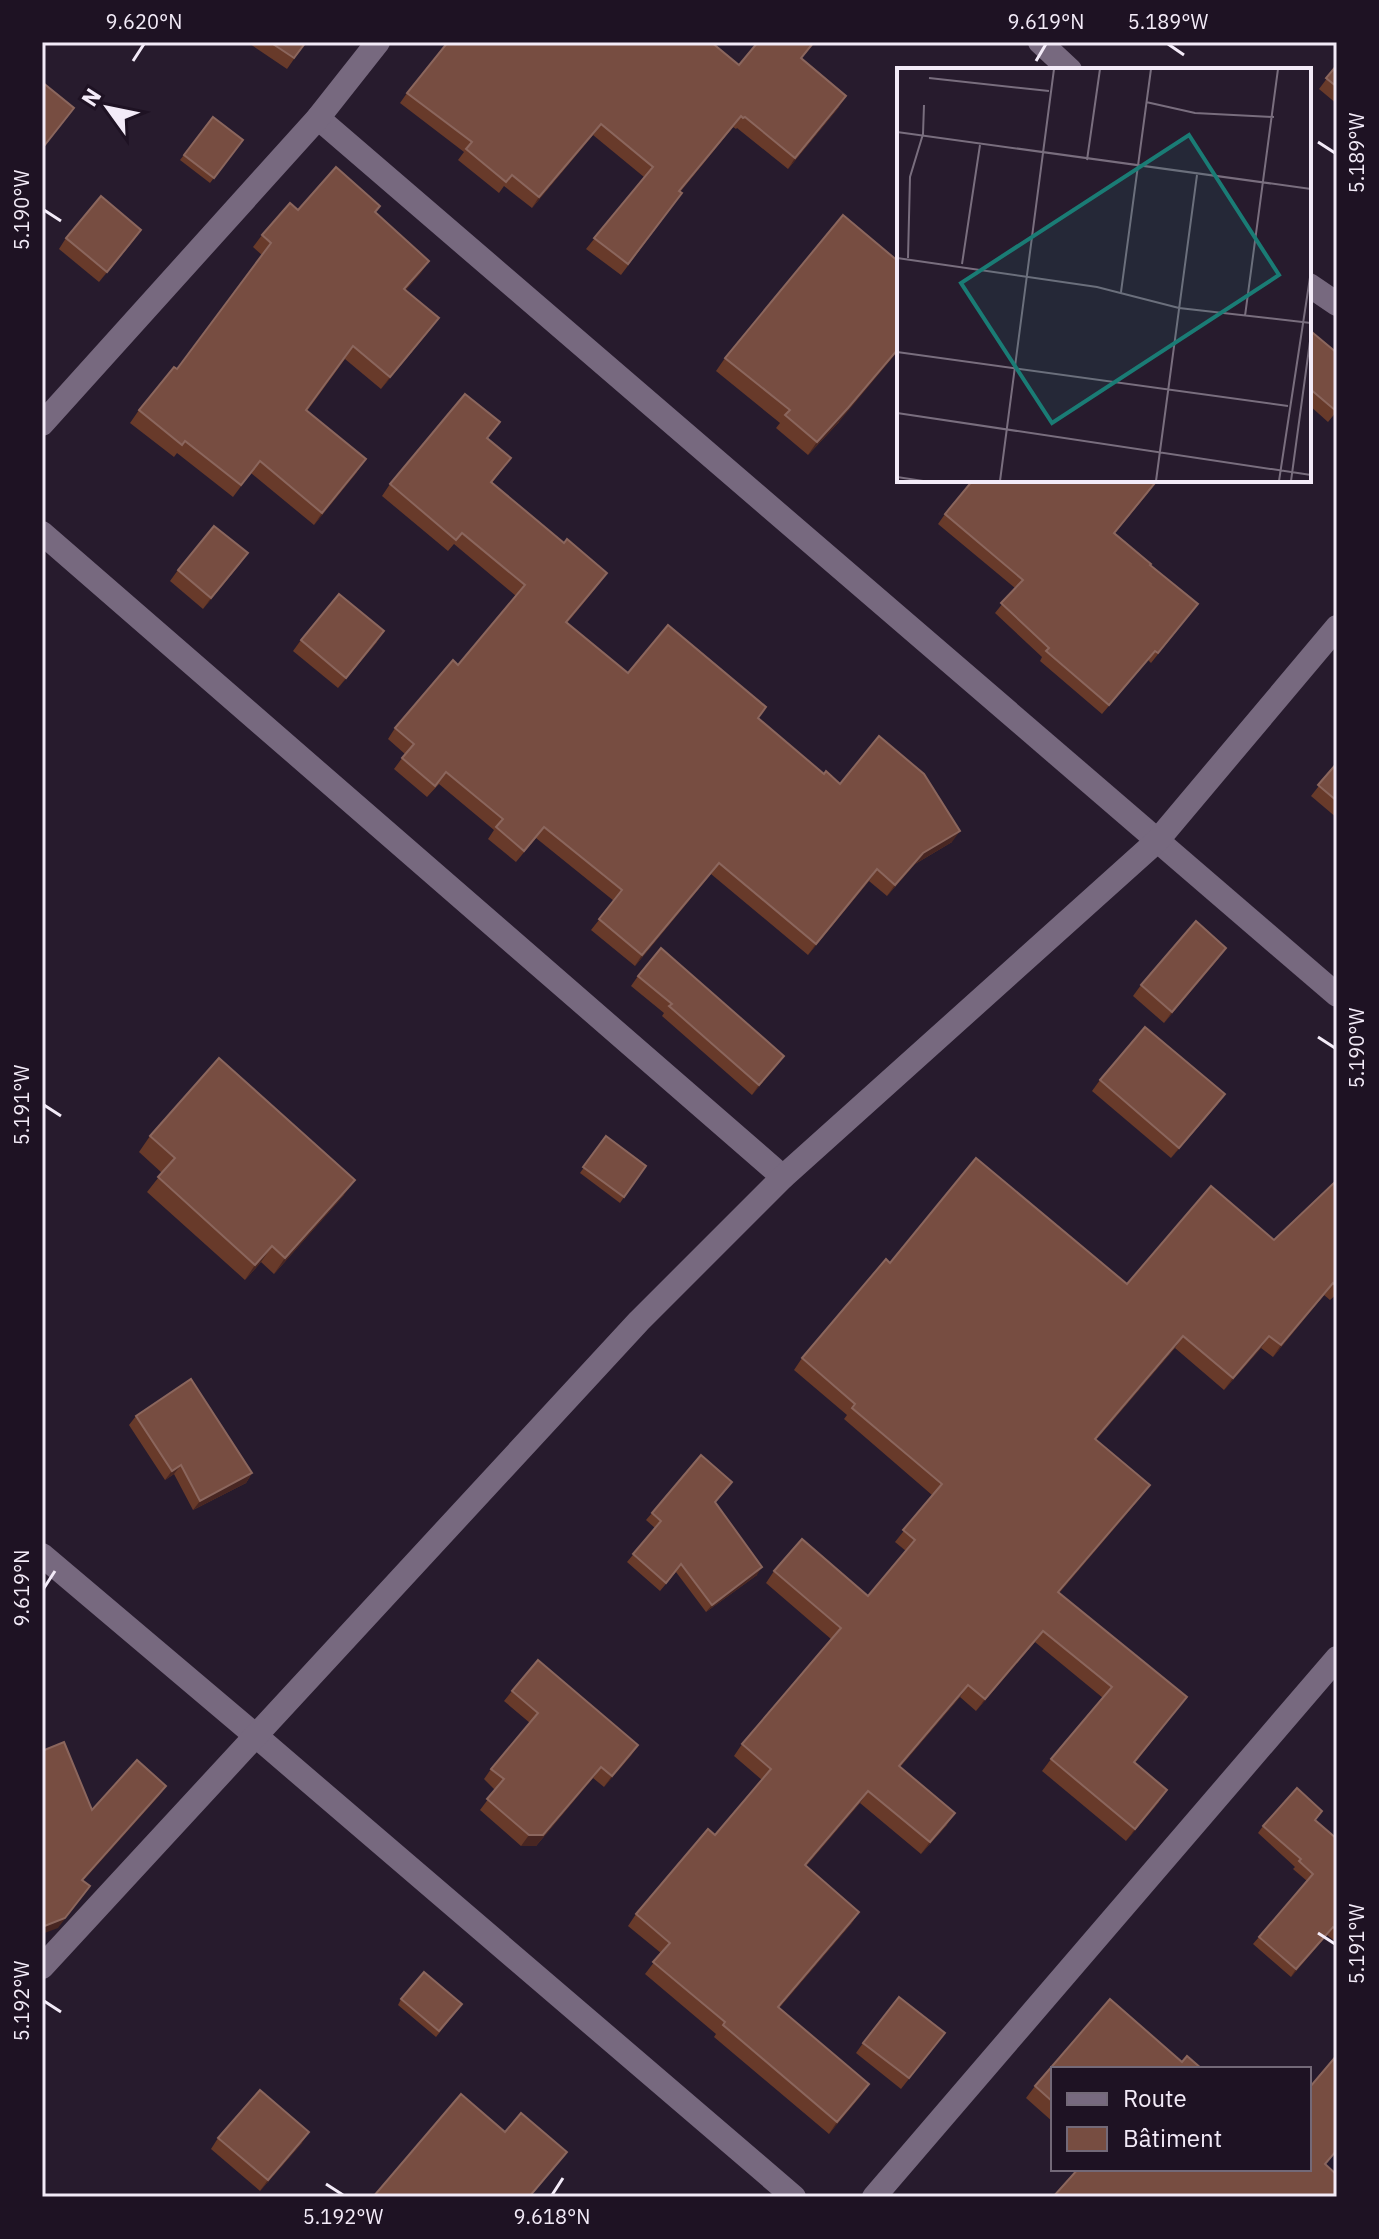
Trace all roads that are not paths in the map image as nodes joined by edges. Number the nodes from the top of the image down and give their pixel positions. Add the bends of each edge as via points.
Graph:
1 (378, 42) edge
2 (1040, 42) edge
3 (1068, 68) edge
4 (318, 118) junction
5 (1311, 286) edge
6 (1337, 304) edge
7 (42, 424) edge
8 (42, 533) edge
9 (1337, 627) edge
10 (1157, 841) junction
11 (1337, 995) edge
12 (783, 1177) junction
13 (42, 1555) edge
14 (1337, 1658) edge
15 (256, 1736) junction
16 (42, 1967) edge
17 (794, 2197) edge
18 (874, 2197) edge

1 - 4 street
2 - 3 street
4 - 7 street
4 - 10 street
5 - 6 street
8 - 12 street
9 - 10 street
10 - 11 street
10 - 12 street
12 - 15 street via 639,1321
13 - 15 street
14 - 18 street
15 - 16 street
15 - 17 street

